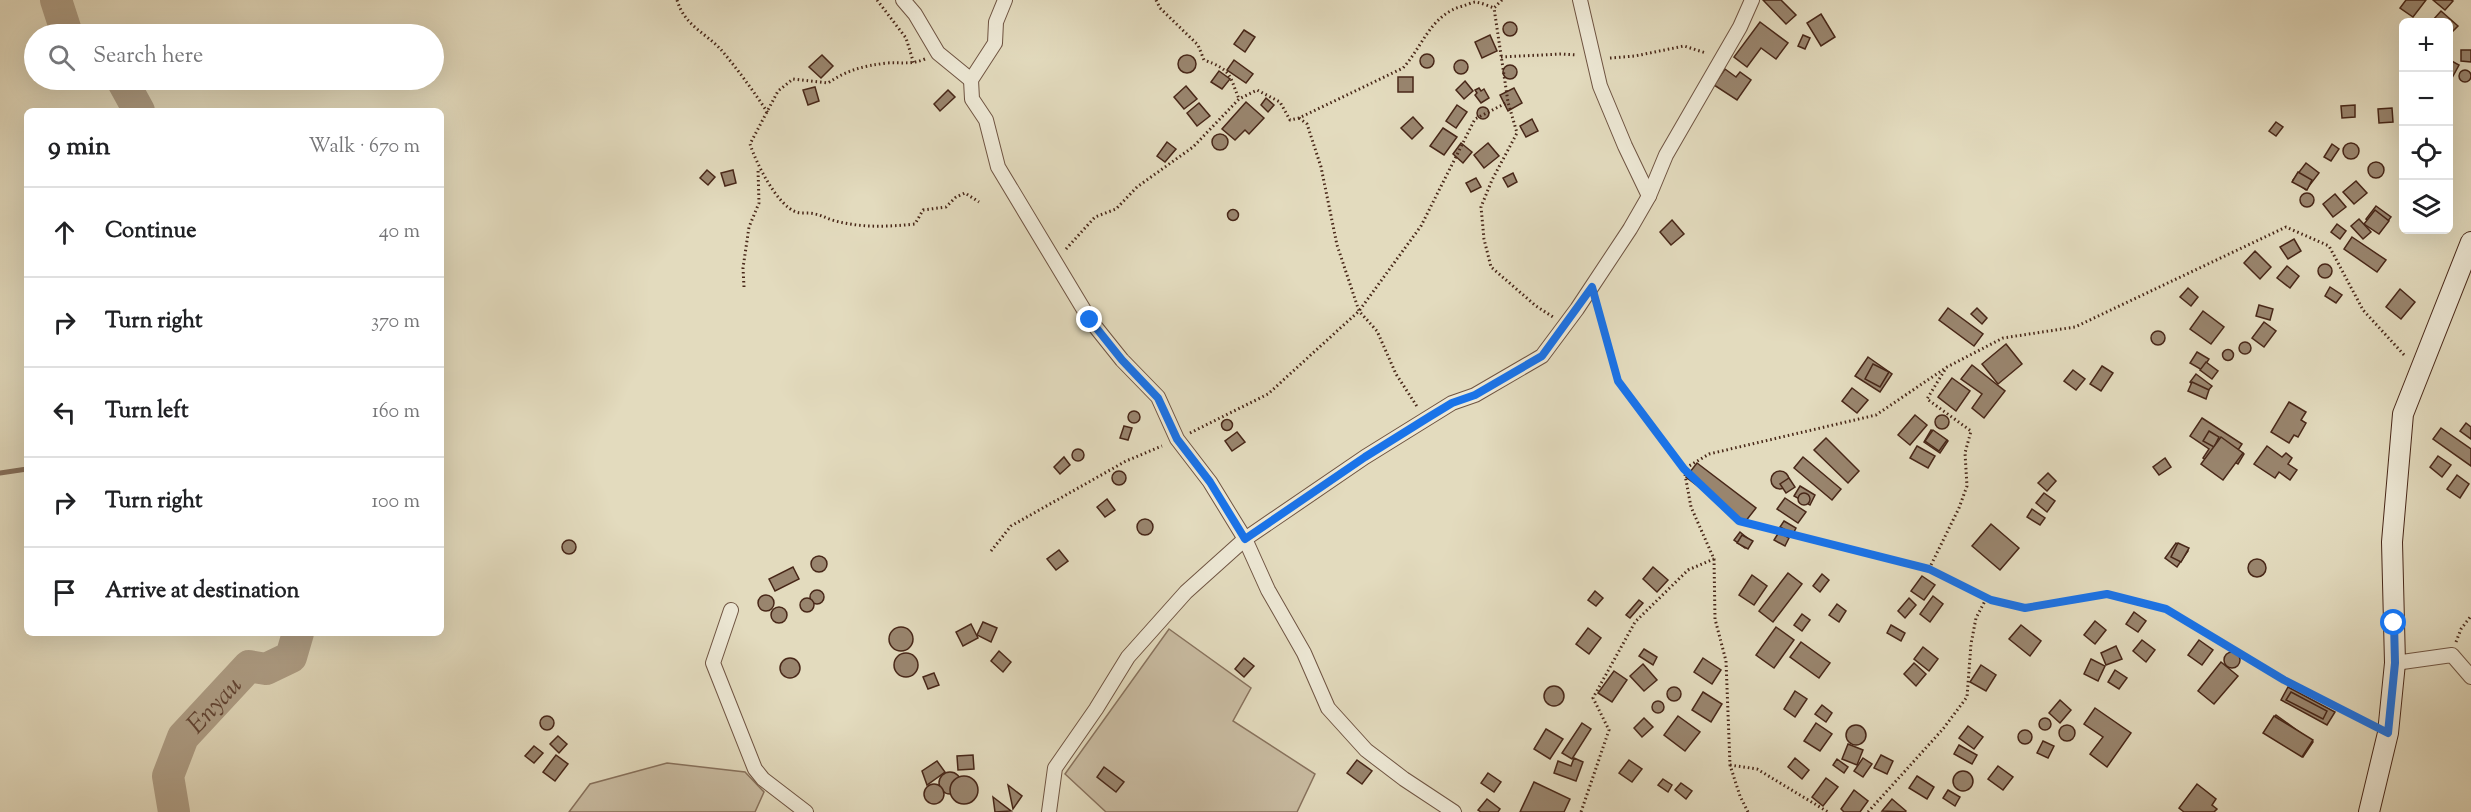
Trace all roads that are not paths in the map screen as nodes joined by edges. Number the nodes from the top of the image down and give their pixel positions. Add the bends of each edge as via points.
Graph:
1 (903, 0) edge
2 (1005, 0) edge
3 (1580, 0) edge
4 (1752, 0) edge
5 (971, 80) junction
6 (1649, 196) junction
7 (2471, 242) edge
8 (1245, 539) junction
9 (731, 610) dead end
10 (2395, 663) junction
11 (2471, 677) edge
12 (806, 812) edge
13 (1049, 812) edge
14 (1454, 812) edge
15 (2369, 812) edge

1 - 5 street via 938,53
2 - 5 street via 996,22 996,43
3 - 6 street via 1600,86
4 - 6 street via 1666,154
5 - 8 street via 972,99 986,120 998,167 1036,234 1090,320 1158,398 1177,439 1210,482
6 - 8 street via 1592,287 1542,356 1429,417
7 - 10 street via 2403,414 2392,542
8 - 13 street via 1186,592 1128,657 1055,768
8 - 14 street via 1329,708 1366,750
9 - 12 street via 713,663 755,769
10 - 11 street via 2452,656
10 - 15 street via 2388,733

